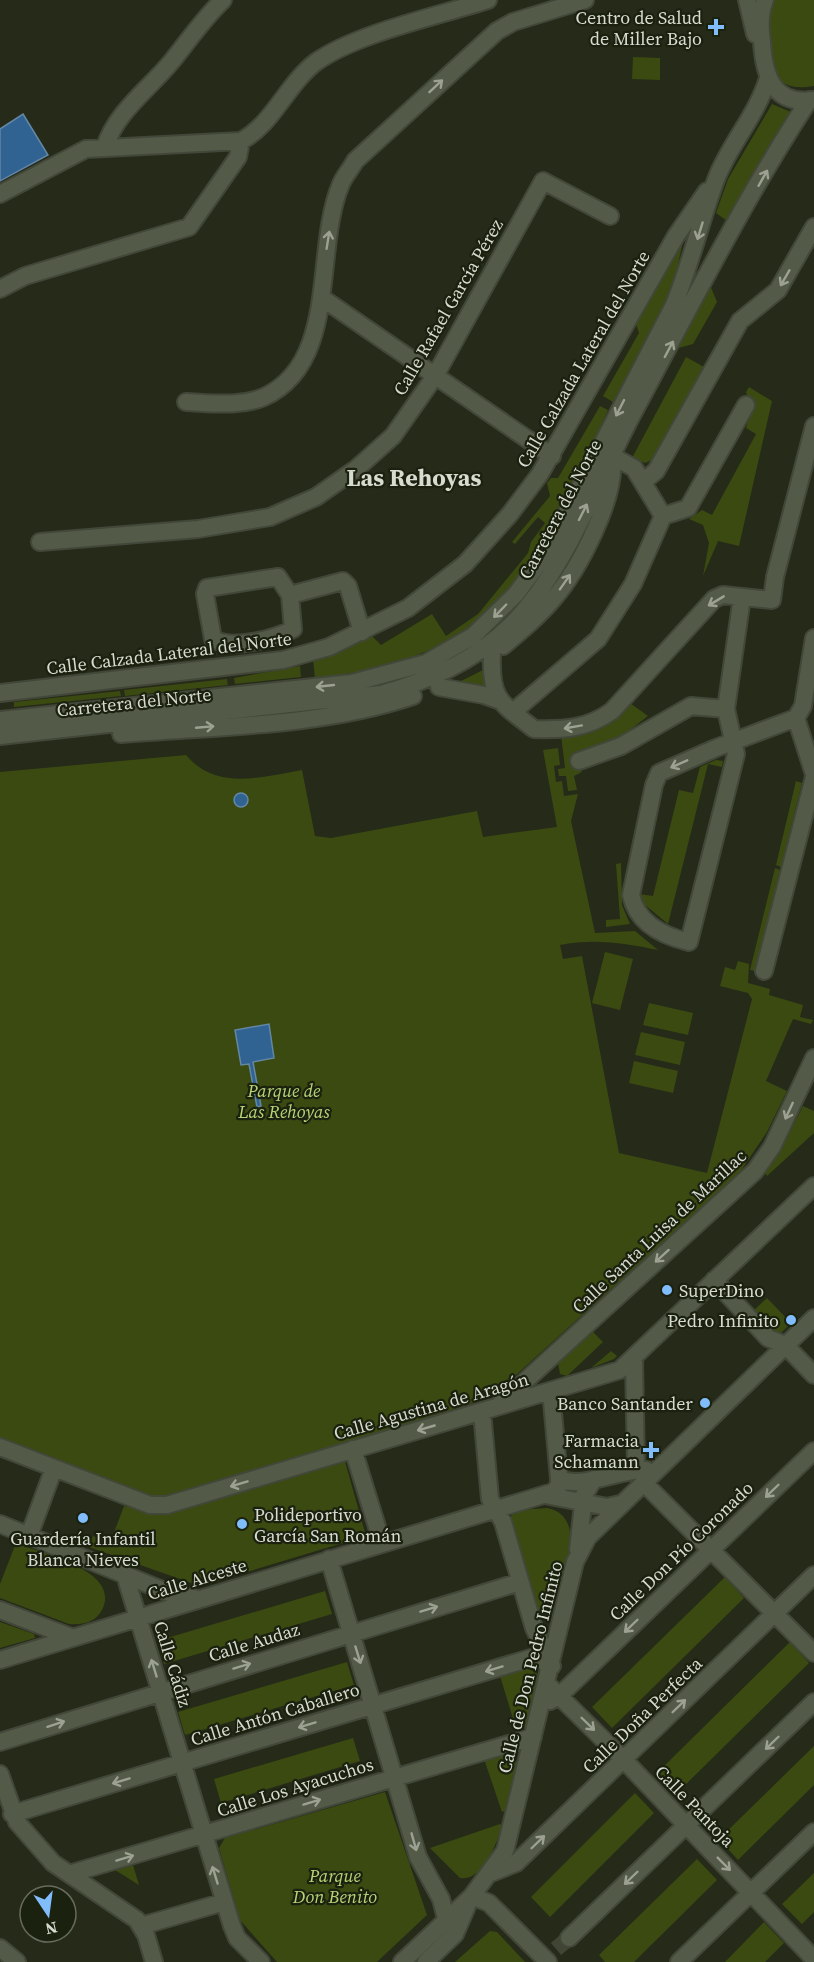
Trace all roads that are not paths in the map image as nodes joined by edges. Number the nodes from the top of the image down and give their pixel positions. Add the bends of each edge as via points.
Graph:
1 (223, 0) edge
2 (488, 0) edge
3 (585, 0) edge
4 (747, 0) edge
5 (765, 0) edge
6 (462, 4) edge
7 (766, 71) junction
8 (812, 100) edge
9 (241, 141) junction
10 (105, 147) junction
11 (717, 175) junction
12 (0, 194) edge
13 (610, 216) dead end
14 (814, 227) edge
15 (0, 289) edge
16 (322, 298) junction
17 (435, 376) junction
18 (186, 402) dead end
19 (746, 405) dead end
20 (814, 426) edge
21 (552, 456) junction
22 (612, 456) junction
23 (644, 481) junction
24 (663, 516) junction
25 (40, 542) dead end
26 (290, 595) junction
27 (742, 597) junction
28 (362, 633) junction
29 (814, 638) edge
30 (492, 655) junction
31 (439, 687) junction
32 (0, 693) edge
33 (507, 706) junction
34 (726, 709) junction
35 (796, 718) junction
36 (0, 720) edge
37 (0, 736) edge
38 (733, 741) junction
39 (0, 743) edge
40 (579, 761) dead end
41 (814, 776) edge
42 (764, 970) dead end
43 (814, 1058) edge
44 (814, 1186) edge
45 (714, 1280) junction
46 (814, 1318) edge
47 (785, 1345) junction
48 (634, 1359) junction
49 (814, 1375) edge
50 (551, 1391) junction
51 (489, 1409) junction
52 (0, 1447) edge
53 (353, 1449) junction
54 (814, 1451) edge
55 (54, 1468) junction
56 (640, 1476) junction
57 (559, 1478) junction
58 (594, 1479) junction
59 (550, 1497) junction
60 (583, 1503) junction
61 (621, 1503) junction
62 (495, 1509) junction
63 (0, 1524) edge
64 (580, 1526) junction
65 (29, 1536) junction
66 (382, 1543) junction
67 (711, 1550) junction
68 (329, 1559) junction
69 (576, 1562) junction
70 (125, 1575) junction
71 (814, 1575) edge
72 (520, 1582) junction
73 (198, 1599) junction
74 (0, 1610) edge
75 (775, 1612) junction
76 (138, 1617) junction
77 (560, 1626) junction
78 (534, 1628) junction
79 (351, 1633) junction
80 (71, 1637) junction
81 (814, 1653) edge
82 (0, 1660) edge
83 (550, 1663) junction
84 (576, 1680) junction
85 (546, 1683) junction
86 (160, 1691) junction
87 (559, 1696) junction
88 (814, 1702) edge
89 (373, 1705) junction
90 (541, 1705) junction
91 (532, 1737) junction
92 (0, 1742) edge
93 (624, 1760) junction
94 (181, 1762) junction
95 (0, 1774) edge
96 (394, 1777) junction
97 (12, 1814) junction
98 (686, 1825) junction
99 (814, 1832) edge
100 (203, 1835) junction
101 (422, 1866) junction
102 (69, 1874) junction
103 (490, 1874) junction
104 (752, 1893) junction
105 (472, 1896) junction
106 (224, 1902) junction
107 (447, 1922) junction
108 (141, 1926) junction
109 (0, 1948) edge
110 (555, 1952) edge
111 (813, 1960) edge
112 (17, 1962) edge
113 (154, 1962) edge
114 (261, 1962) edge
115 (402, 1962) edge
116 (426, 1962) edge
117 (679, 1962) edge

1 - 10 street via 111,127
2 - 6 street
16 -> 3 street via 321,281 334,206 341,183 356,161 497,31 513,22
4 - 7 street
5 - 7 street via 760,22
6 - 9 street via 347,44 317,62 298,78 255,134
7 - 8 street via 781,94
7 - 11 street, Carretera del Norte via 761,102
22 -> 8 street, Carretera del Norte via 732,232
9 - 10 street
9 - 15 street via 238,157 189,227 25,276
10 - 12 street via 72,154
11 - 21 street, Calle Calzada Lateral del Norte via 676,236
11 -> 36 street, Carretera del Norte via 674,305 567,513 529,579 497,616 473,636 426,663 352,683
13 - 17 street, Calle Rafael García Pérez via 543,181
14 -> 23 street via 778,290 740,321 656,471
16 - 17 street
16 - 18 street via 312,342 289,381 263,397 235,404
17 - 21 street
17 - 25 street, Calle Rafael García Pérez via 393,436 356,469 316,497 270,517 198,529
19 - 24 street via 688,508
20 - 27 street via 772,600
21 - 28 street, Calle Calzada Lateral del Norte via 510,514 465,564 408,608
22 - 23 street via 634,468
30 -> 22 street via 530,624 573,570 611,484
37 -> 22 street, Carretera del Norte via 354,698 430,679 484,648 512,624 541,589
23 - 24 street
24 - 33 street via 633,584 598,639
26 - 26 street via 293,629 236,643 213,639 207,588 278,577
26 - 28 street via 343,581
27 -> 33 street via 723,595 710,603 612,711 595,723 568,729 534,729
27 - 34 street
28 - 32 street, Calle Calzada Lateral del Norte via 310,654 258,664
29 - 35 street via 803,706
30 - 31 street
30 - 33 street via 492,684
31 - 33 street via 484,695
39 -> 31 street via 306,719 380,707
34 - 38 street
34 - 40 street via 691,706 621,746
35 - 38 street
35 - 41 street
38 -> 38 street via 659,773 654,785 631,895 643,920 671,938 689,942 736,754
41 - 42 street
43 -> 51 street, Calle Santa Luisa de Marillac via 772,1147 756,1171
44 - 45 street, Calle Agustina de Aragón
45 - 47 street via 768,1338
45 - 48 street, Calle Agustina de Aragón
46 - 47 street, Calle de Don Pedro Infinito
47 - 49 street
47 - 56 street, Calle de Don Pedro Infinito via 656,1471
48 - 50 street, Calle Agustina de Aragón via 620,1370
48 - 56 street
50 - 51 street, Calle Agustina de Aragón
50 - 57 street
51 -> 53 street, Calle Agustina de Aragón
51 - 62 street via 490,1499
52 - 55 street, Calle Agustina de Aragón
53 -> 55 street, Calle Agustina de Aragón via 167,1505 150,1504
53 - 66 street
54 -> 67 street, Calle Don Pío Coronado
55 - 65 street
56 - 58 street
56 - 61 street, Calle de Don Pedro Infinito
56 - 67 street
57 - 58 street via 573,1482
57 - 59 street
58 - 60 street
59 - 60 street, Calle Alceste
59 - 62 street, Calle Alceste
59 - 64 street via 574,1512
60 - 61 street, Calle Alceste via 611,1507
60 - 64 street
61 - 69 street, Calle de Don Pedro Infinito via 588,1537
62 - 66 street, Calle Alceste
62 - 72 street via 503,1522
63 - 65 street
64 - 69 street
65 - 70 street
66 - 68 street, Calle Alceste
67 - 75 street
67 -> 84 street, Calle Don Pío Coronado
68 - 73 street, Calle Alceste
68 - 79 street
69 - 77 street, Calle de Don Pedro Infinito
70 - 73 street via 172,1594
70 - 76 street, Calle Cádiz
71 - 75 street, Calle Doña Perfecta
72 - 78 street
79 -> 72 street, Calle Audaz
73 - 76 street, Calle Alceste
74 - 80 street
75 - 81 street
93 -> 75 street, Calle Doña Perfecta
76 - 80 street, Calle Alceste
86 -> 76 street, Calle Cádiz
77 - 78 street via 547,1636
77 - 83 street, Calle de Don Pedro Infinito
78 - 83 street
86 -> 79 street, Calle Audaz
79 -> 89 street
80 - 82 street, Calle Alceste
83 - 84 street via 559,1677
83 - 85 street, Calle de Don Pedro Infinito
83 -> 89 street, Calle Antón Caballero via 531,1658
84 - 87 street, Calle Don Pío Coronado
85 - 87 street, Calle Pantoja
85 - 90 street, Calle de Don Pedro Infinito
92 -> 86 street, Calle Audaz
86 - 94 street, Calle Cádiz
87 - 90 street, Calle Don Pío Coronado
87 -> 93 street, Calle Pantoja
88 -> 98 street
89 -> 94 street, Calle Antón Caballero
89 - 96 street
90 - 91 street, Calle de Don Pedro Infinito
91 - 96 street, Calle Los Ayacuchos
91 - 103 street, Calle de Don Pedro Infinito via 508,1842
93 - 98 street, Calle Pantoja
103 -> 93 street, Calle Doña Perfecta via 516,1863
94 -> 97 street, Calle Antón Caballero
94 - 100 street, Calle Cádiz
95 - 97 street
100 -> 96 street, Calle Los Ayacuchos
96 -> 101 street
97 - 102 street via 52,1863
98 -> 104 street, Calle Pantoja
98 -> 110 street
99 - 104 street
102 -> 100 street, Calle Los Ayacuchos
106 -> 100 street, Calle Cádiz
101 - 105 street via 453,1897
101 - 107 street via 441,1899
102 - 108 street
103 - 105 street, Calle de Don Pedro Infinito
104 - 111 street, Calle Pantoja
104 - 117 street
105 - 107 street, Calle de Don Pedro Infinito
105 - 110 street
105 - 116 street, Calle de Don Pedro Infinito via 455,1934
106 - 108 street
106 - 114 street, Calle Cádiz via 237,1938
107 - 115 street, Calle de Don Pedro Infinito
108 - 113 street
109 - 112 street

